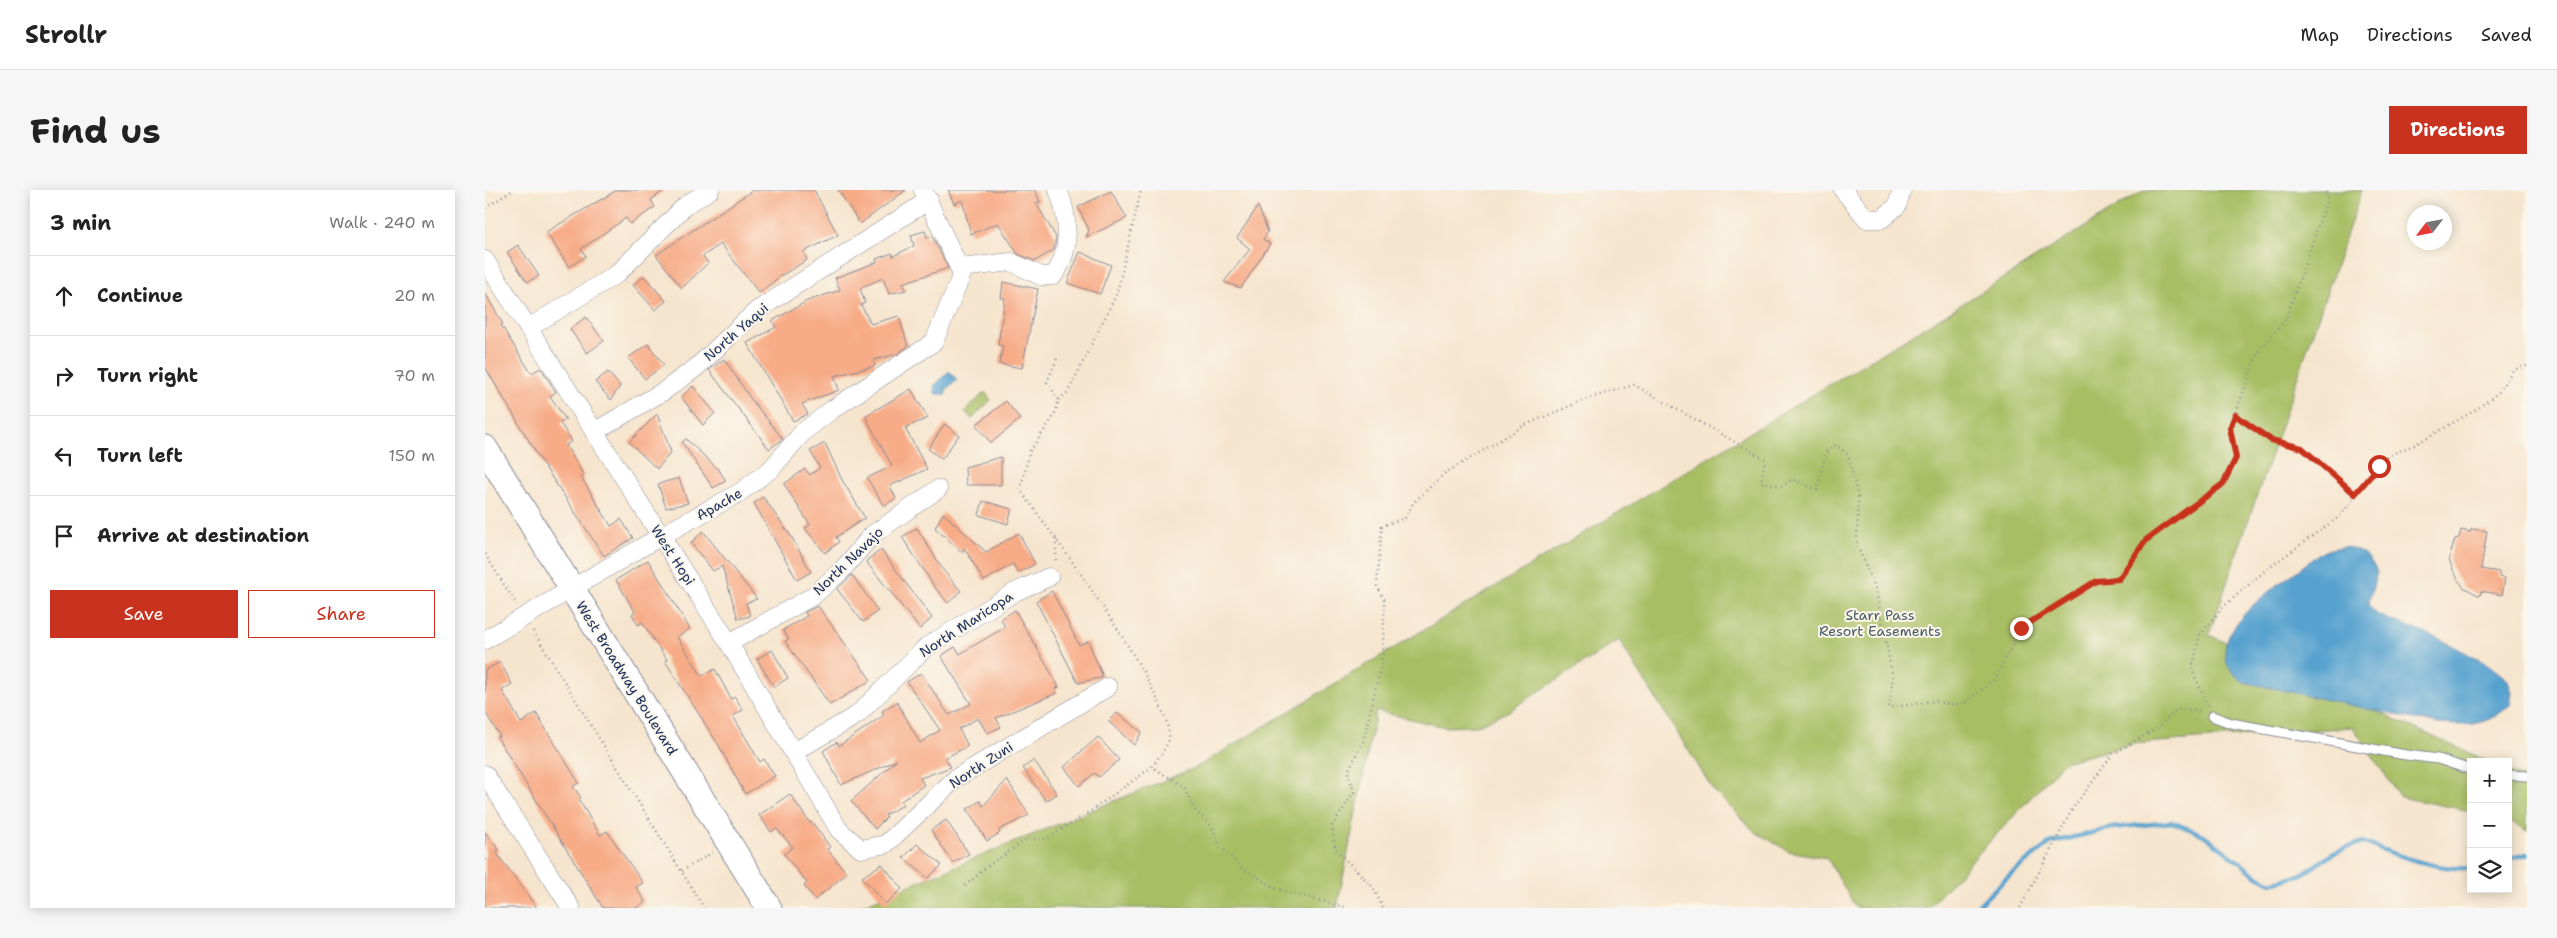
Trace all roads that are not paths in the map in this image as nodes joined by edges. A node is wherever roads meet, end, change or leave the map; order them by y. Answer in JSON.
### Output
{"nodes":[{"id":1,"x":710,"y":190,"type":"edge"},
{"id":2,"x":1058,"y":190,"type":"edge"},
{"id":3,"x":1843,"y":190,"type":"edge"},
{"id":4,"x":1902,"y":190,"type":"edge"},
{"id":5,"x":926,"y":195,"type":"edge"},
{"id":6,"x":485,"y":260,"type":"edge"},
{"id":7,"x":960,"y":268,"type":"junction"},
{"id":8,"x":528,"y":328,"type":"junction"},
{"id":9,"x":594,"y":432,"type":"junction"},
{"id":10,"x":485,"y":448,"type":"edge"},
{"id":11,"x":938,"y":489,"type":"dead end"},
{"id":12,"x":661,"y":536,"type":"junction"},
{"id":13,"x":1053,"y":572,"type":"road end"},
{"id":14,"x":572,"y":590,"type":"junction"},
{"id":15,"x":485,"y":640,"type":"edge"},
{"id":16,"x":729,"y":643,"type":"junction"},
{"id":17,"x":1108,"y":687,"type":"dead end"},
{"id":18,"x":2212,"y":716,"type":"road end"},
{"id":19,"x":794,"y":752,"type":"junction"},
{"id":20,"x":2467,"y":769,"type":"edge"},
{"id":21,"x":485,"y":774,"type":"edge"},
{"id":22,"x":2512,"y":775,"type":"edge"},
{"id":23,"x":2527,"y":776,"type":"edge"},
{"id":24,"x":861,"y":849,"type":"joint"},
{"id":25,"x":571,"y":908,"type":"edge"},
{"id":26,"x":769,"y":908,"type":"edge"}],
"edges":[{"from":1,"to":8,"type":"street"},
{"from":2,"to":7,"type":"street"},
{"from":3,"to":4,"type":"street"},
{"from":5,"to":7,"type":"street"},
{"from":5,"to":9,"type":"street","name":"North Yaqui"},
{"from":6,"to":8,"type":"street","name":"West Hopi"},
{"from":7,"to":12,"type":"street","name":"Apache"},
{"from":8,"to":9,"type":"street","name":"West Hopi"},
{"from":9,"to":12,"type":"street","name":"West Hopi"},
{"from":10,"to":14,"type":"street","name":"West Broadway Boulevard"},
{"from":11,"to":16,"type":"street","name":"North Navajo"},
{"from":12,"to":14,"type":"street","name":"Apache"},
{"from":12,"to":16,"type":"street","name":"West Hopi"},
{"from":13,"to":19,"type":"street","name":"North Maricopa"},
{"from":14,"to":15,"type":"street","name":"Apache"},
{"from":14,"to":26,"type":"street","name":"West Broadway Boulevard"},
{"from":16,"to":19,"type":"street","name":"West Hopi"},
{"from":17,"to":24,"type":"street","name":"North Zuni"},
{"from":18,"to":20,"type":"lane"},
{"from":19,"to":24,"type":"street","name":"West Hopi"},
{"from":21,"to":25,"type":"street"},
{"from":22,"to":23,"type":"lane"}]}
